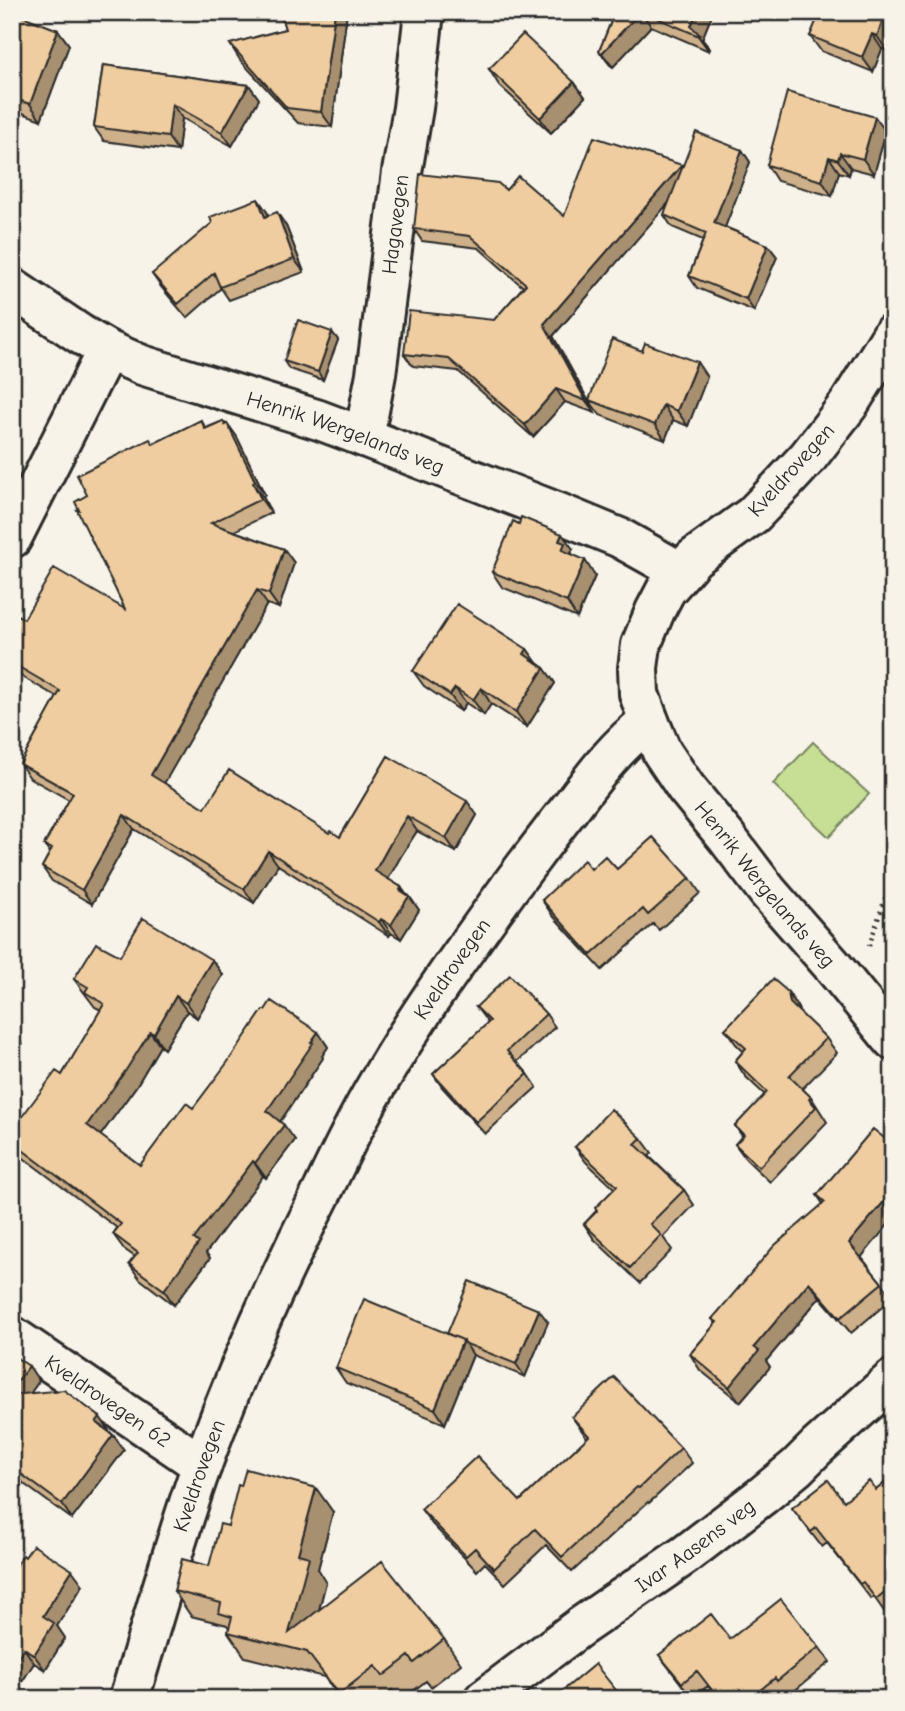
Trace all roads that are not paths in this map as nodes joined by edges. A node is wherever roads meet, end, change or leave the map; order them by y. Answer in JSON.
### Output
{"nodes":[{"id":1,"x":424,"y":12,"type":"edge"},
{"id":2,"x":12,"y":288,"type":"edge"},
{"id":3,"x":893,"y":333,"type":"edge"},
{"id":4,"x":107,"y":350,"type":"junction"},
{"id":5,"x":364,"y":437,"type":"junction"},
{"id":6,"x":12,"y":538,"type":"edge"},
{"id":7,"x":681,"y":572,"type":"junction"},
{"id":8,"x":649,"y":721,"type":"junction"},
{"id":9,"x":893,"y":1040,"type":"edge"},
{"id":10,"x":12,"y":1336,"type":"edge"},
{"id":11,"x":893,"y":1379,"type":"edge"},
{"id":12,"x":202,"y":1465,"type":"junction"},
{"id":13,"x":129,"y":1699,"type":"edge"},
{"id":14,"x":484,"y":1699,"type":"edge"}],
"edges":[{"from":1,"to":5,"type":"street","name":"Hagavegen"},
{"from":2,"to":4,"type":"street","name":"Henrik Wergelands veg"},
{"from":3,"to":7,"type":"street","name":"Kveldrovegen"},
{"from":4,"to":5,"type":"street","name":"Henrik Wergelands veg"},
{"from":4,"to":6,"type":"street"},
{"from":5,"to":7,"type":"street","name":"Henrik Wergelands veg"},
{"from":7,"to":8,"type":"street","name":"Kveldrovegen"},
{"from":8,"to":9,"type":"street","name":"Henrik Wergelands veg"},
{"from":8,"to":12,"type":"street","name":"Kveldrovegen"},
{"from":10,"to":12,"type":"street","name":"Kveldrovegen 62"},
{"from":11,"to":14,"type":"street","name":"Ivar Aasens veg"},
{"from":12,"to":13,"type":"street","name":"Kveldrovegen"}]}
